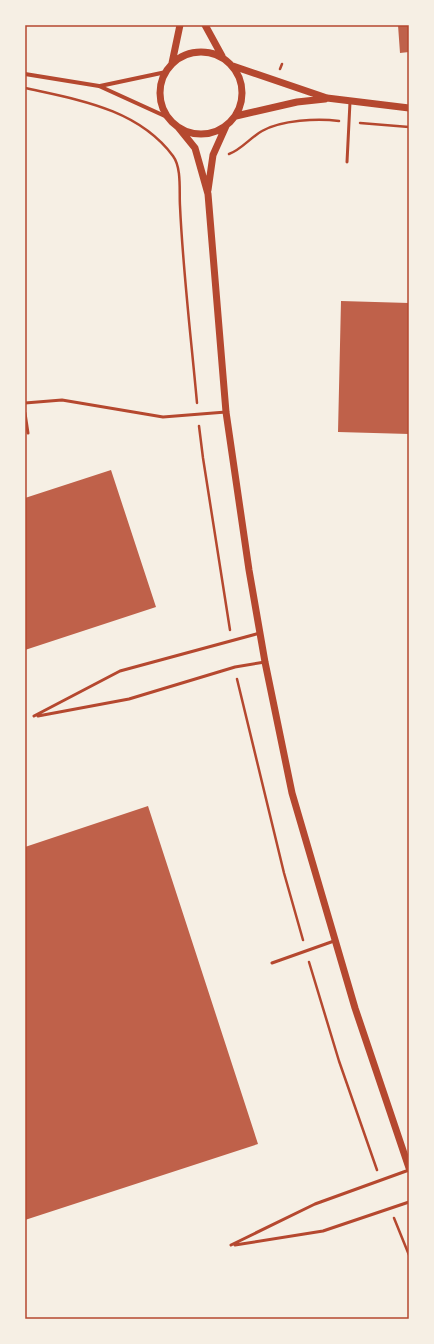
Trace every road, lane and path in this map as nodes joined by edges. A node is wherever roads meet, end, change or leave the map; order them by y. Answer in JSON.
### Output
{"nodes":[{"id":1,"x":180,"y":25,"type":"edge"},
{"id":2,"x":204,"y":25,"type":"edge"},
{"id":3,"x":222,"y":56,"type":"junction"},
{"id":4,"x":172,"y":63,"type":"junction"},
{"id":5,"x":233,"y":66,"type":"junction"},
{"id":6,"x":166,"y":72,"type":"junction"},
{"id":7,"x":25,"y":74,"type":"edge"},
{"id":8,"x":99,"y":86,"type":"junction"},
{"id":9,"x":327,"y":98,"type":"junction"},
{"id":10,"x":350,"y":102,"type":"junction"},
{"id":11,"x":409,"y":108,"type":"edge"},
{"id":12,"x":236,"y":116,"type":"junction"},
{"id":13,"x":167,"y":117,"type":"junction"},
{"id":14,"x":350,"y":122,"type":"junction"},
{"id":15,"x":226,"y":126,"type":"junction"},
{"id":16,"x":178,"y":127,"type":"junction"},
{"id":17,"x":409,"y":127,"type":"edge"},
{"id":18,"x":212,"y":160,"type":"junction"},
{"id":19,"x":199,"y":161,"type":"junction"},
{"id":20,"x":177,"y":162,"type":"dead end"},
{"id":21,"x":347,"y":162,"type":"dead end"},
{"id":22,"x":208,"y":194,"type":"junction"},
{"id":23,"x":25,"y":403,"type":"edge"},
{"id":24,"x":226,"y":412,"type":"junction"},
{"id":25,"x":25,"y":413,"type":"edge"},
{"id":26,"x":28,"y":433,"type":"dead end"},
{"id":27,"x":260,"y":632,"type":"junction"},
{"id":28,"x":265,"y":662,"type":"junction"},
{"id":29,"x":336,"y":941,"type":"junction"},
{"id":30,"x":272,"y":962,"type":"dead end"},
{"id":31,"x":409,"y":1169,"type":"edge"},
{"id":32,"x":409,"y":1202,"type":"edge"}],
"edges":[{"from":1,"to":4,"type":"street"},
{"from":2,"to":3,"type":"street"},
{"from":3,"to":4,"type":"street"},
{"from":3,"to":5,"type":"street"},
{"from":4,"to":6,"type":"street"},
{"from":5,"to":9,"type":"street"},
{"from":5,"to":12,"type":"street"},
{"from":6,"to":8,"type":"street"},
{"from":6,"to":13,"type":"street"},
{"from":7,"to":8,"type":"street"},
{"from":8,"to":13,"type":"street"},
{"from":9,"to":10,"type":"street"},
{"from":9,"to":12,"type":"street"},
{"from":10,"to":11,"type":"street"},
{"from":10,"to":14,"type":"lane"},
{"from":12,"to":15,"type":"street"},
{"from":13,"to":16,"type":"street"},
{"from":14,"to":17,"type":"path"},
{"from":14,"to":18,"type":"path"},
{"from":14,"to":21,"type":"lane"},
{"from":15,"to":16,"type":"street"},
{"from":15,"to":18,"type":"street"},
{"from":16,"to":19,"type":"street"},
{"from":18,"to":22,"type":"street"},
{"from":19,"to":20,"type":"path"},
{"from":19,"to":22,"type":"street"},
{"from":22,"to":24,"type":"street"},
{"from":23,"to":24,"type":"lane"},
{"from":24,"to":27,"type":"street"},
{"from":25,"to":26,"type":"lane"},
{"from":27,"to":28,"type":"street"},
{"from":27,"to":28,"type":"lane"},
{"from":28,"to":29,"type":"street"},
{"from":29,"to":30,"type":"lane"},
{"from":29,"to":31,"type":"street"},
{"from":31,"to":32,"type":"lane"}]}
